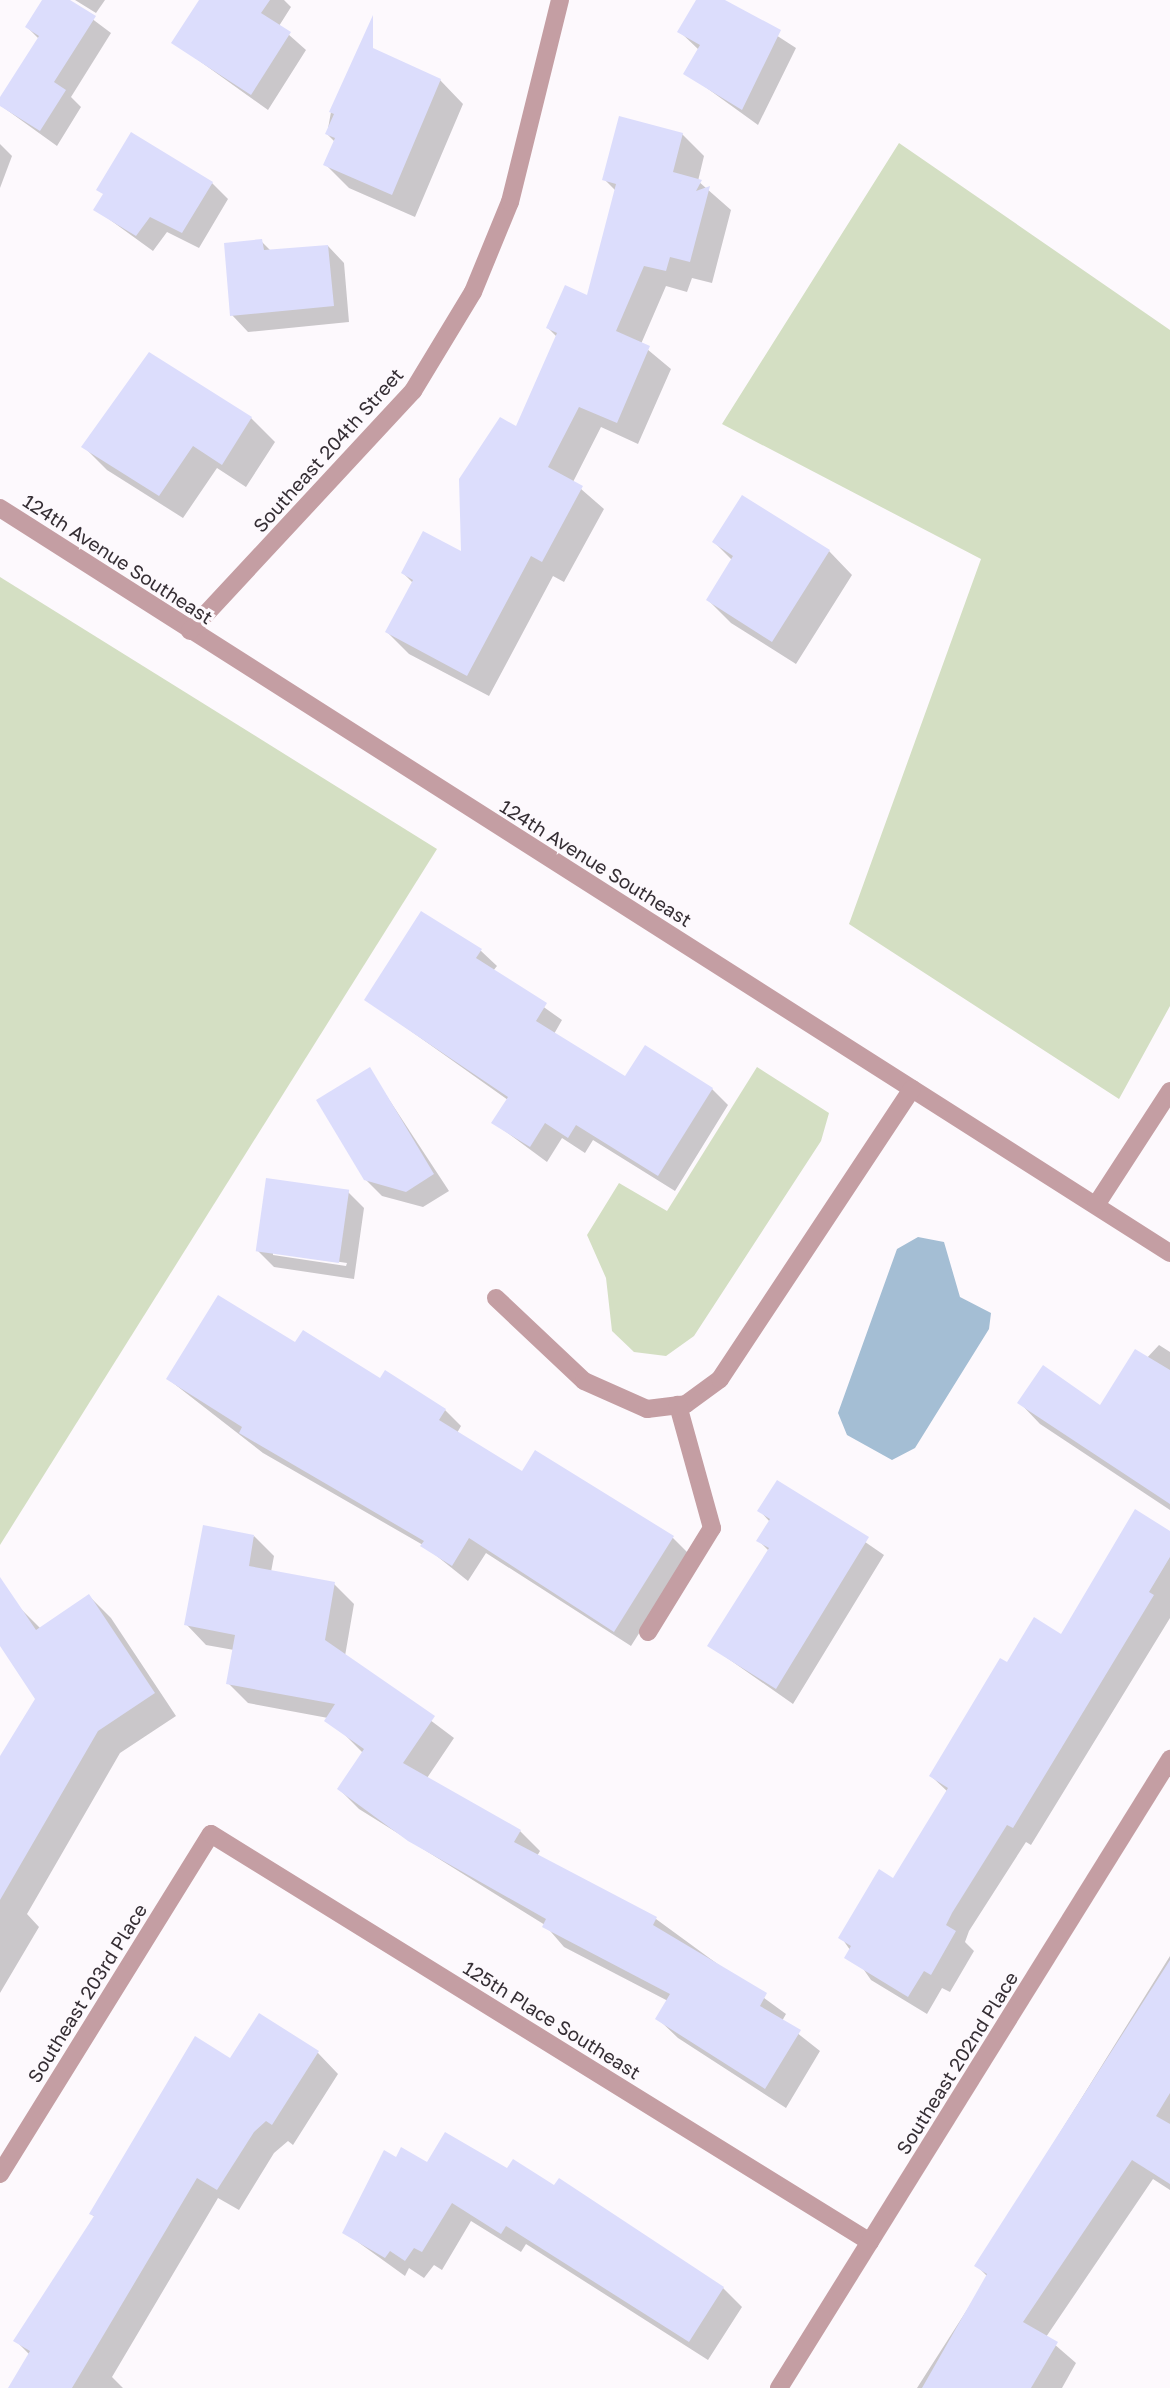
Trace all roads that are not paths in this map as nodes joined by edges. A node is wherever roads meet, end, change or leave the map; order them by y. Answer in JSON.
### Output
{"nodes":[{"id":1,"x":560,"y":0,"type":"edge"},
{"id":2,"x":0,"y":508,"type":"edge"},
{"id":3,"x":190,"y":631,"type":"junction"},
{"id":4,"x":912,"y":1088,"type":"junction"},
{"id":5,"x":1170,"y":1091,"type":"edge"},
{"id":6,"x":1096,"y":1205,"type":"junction"},
{"id":7,"x":1170,"y":1253,"type":"edge"},
{"id":8,"x":496,"y":1298,"type":"dead end"},
{"id":9,"x":678,"y":1405,"type":"junction"},
{"id":10,"x":648,"y":1632,"type":"dead end"},
{"id":11,"x":1170,"y":1759,"type":"edge"},
{"id":12,"x":211,"y":1834,"type":"joint"},
{"id":13,"x":0,"y":2174,"type":"edge"},
{"id":14,"x":870,"y":2242,"type":"junction"},
{"id":15,"x":779,"y":2388,"type":"edge"}],
"edges":[{"from":1,"to":3,"type":"street","name":"Southeast 204th Street"},
{"from":2,"to":3,"type":"street","name":"124th Avenue Southeast"},
{"from":3,"to":4,"type":"street","name":"124th Avenue Southeast"},
{"from":4,"to":6,"type":"street","name":"124th Avenue Southeast"},
{"from":4,"to":9,"type":"street"},
{"from":5,"to":6,"type":"street"},
{"from":6,"to":7,"type":"street","name":"124th Avenue Southeast"},
{"from":8,"to":9,"type":"street"},
{"from":9,"to":10,"type":"street"},
{"from":11,"to":14,"type":"street","name":"Southeast 202nd Place"},
{"from":12,"to":13,"type":"street","name":"Southeast 203rd Place"},
{"from":12,"to":14,"type":"street","name":"125th Place Southeast"},
{"from":14,"to":15,"type":"street","name":"Southeast 202nd Place"}]}
